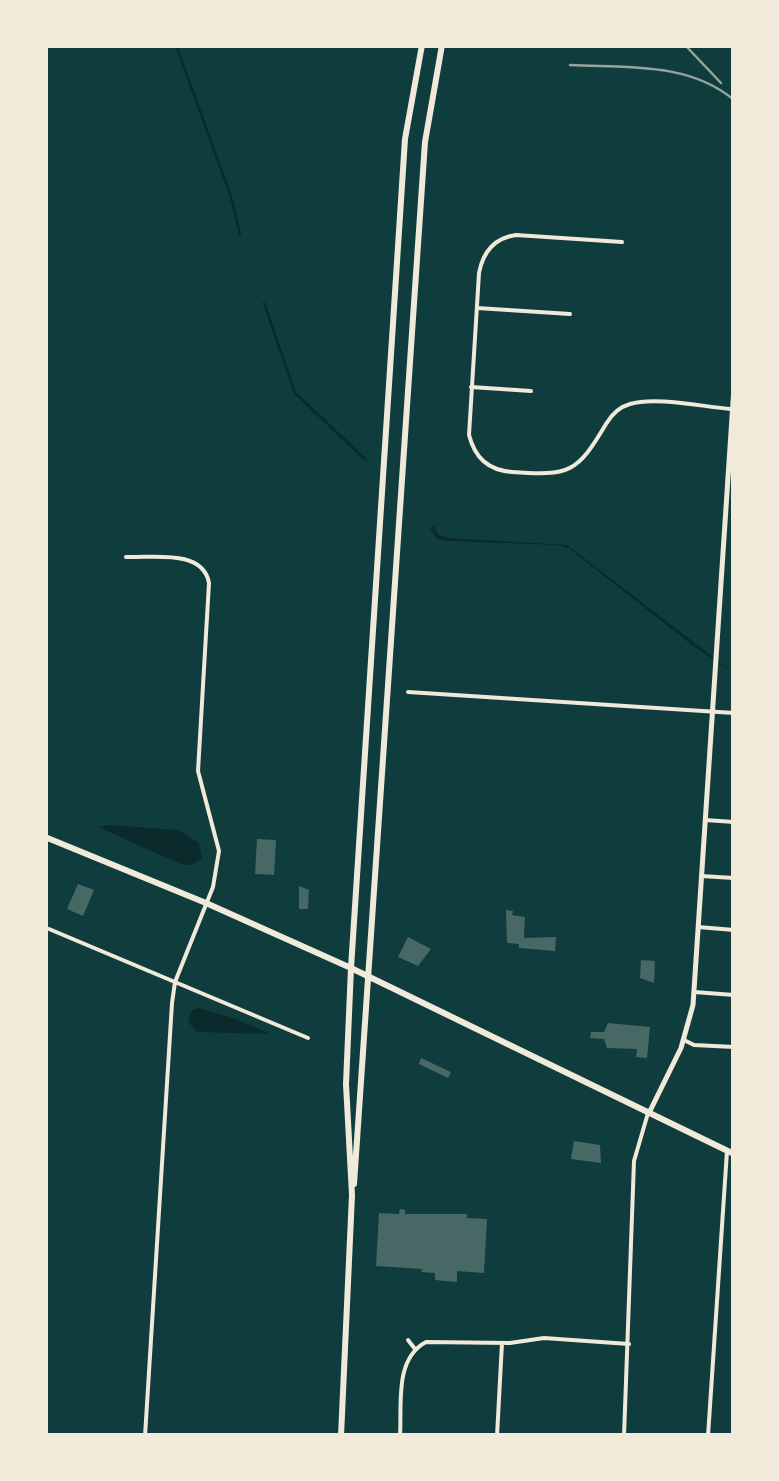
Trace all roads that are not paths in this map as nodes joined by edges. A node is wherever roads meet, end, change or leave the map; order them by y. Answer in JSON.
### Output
{"nodes":[{"id":1,"x":422,"y":45,"type":"edge"},
{"id":2,"x":442,"y":45,"type":"edge"},
{"id":3,"x":622,"y":242,"type":"dead end"},
{"id":4,"x":477,"y":308,"type":"junction"},
{"id":5,"x":570,"y":314,"type":"dead end"},
{"id":6,"x":471,"y":387,"type":"junction"},
{"id":7,"x":734,"y":387,"type":"edge"},
{"id":8,"x":531,"y":391,"type":"dead end"},
{"id":9,"x":733,"y":410,"type":"edge"},
{"id":10,"x":731,"y":478,"type":"edge"},
{"id":11,"x":731,"y":489,"type":"edge"},
{"id":12,"x":126,"y":557,"type":"dead end"},
{"id":13,"x":408,"y":692,"type":"dead end"},
{"id":14,"x":712,"y":711,"type":"junction"},
{"id":15,"x":734,"y":713,"type":"edge"},
{"id":16,"x":705,"y":820,"type":"junction"},
{"id":17,"x":734,"y":822,"type":"edge"},
{"id":18,"x":45,"y":837,"type":"edge"},
{"id":19,"x":701,"y":876,"type":"junction"},
{"id":20,"x":734,"y":878,"type":"edge"},
{"id":21,"x":206,"y":903,"type":"junction"},
{"id":22,"x":698,"y":927,"type":"junction"},
{"id":23,"x":50,"y":929,"type":"dead end"},
{"id":24,"x":734,"y":930,"type":"edge"},
{"id":25,"x":350,"y":968,"type":"junction"},
{"id":26,"x":370,"y":978,"type":"junction"},
{"id":27,"x":175,"y":982,"type":"junction"},
{"id":28,"x":694,"y":992,"type":"junction"},
{"id":29,"x":734,"y":995,"type":"edge"},
{"id":30,"x":308,"y":1038,"type":"dead end"},
{"id":31,"x":684,"y":1040,"type":"junction"},
{"id":32,"x":734,"y":1047,"type":"edge"},
{"id":33,"x":649,"y":1112,"type":"junction"},
{"id":34,"x":731,"y":1153,"type":"edge"},
{"id":35,"x":352,"y":1194,"type":"junction"},
{"id":36,"x":408,"y":1340,"type":"dead end"},
{"id":37,"x":502,"y":1343,"type":"junction"},
{"id":38,"x":630,"y":1344,"type":"junction"},
{"id":39,"x":415,"y":1348,"type":"junction"},
{"id":40,"x":145,"y":1436,"type":"edge"},
{"id":41,"x":341,"y":1436,"type":"edge"},
{"id":42,"x":400,"y":1436,"type":"edge"},
{"id":43,"x":499,"y":1436,"type":"edge"},
{"id":44,"x":624,"y":1436,"type":"edge"},
{"id":45,"x":708,"y":1436,"type":"edge"}],
"edges":[{"from":1,"to":25,"type":"main road"},
{"from":2,"to":26,"type":"main road"},
{"from":3,"to":4,"type":"street"},
{"from":4,"to":5,"type":"street"},
{"from":4,"to":6,"type":"street"},
{"from":6,"to":8,"type":"street"},
{"from":6,"to":9,"type":"street"},
{"from":7,"to":9,"type":"street"},
{"from":9,"to":10,"type":"street"},
{"from":10,"to":11,"type":"street"},
{"from":11,"to":14,"type":"street"},
{"from":12,"to":21,"type":"street"},
{"from":13,"to":14,"type":"street"},
{"from":14,"to":15,"type":"street"},
{"from":14,"to":16,"type":"street"},
{"from":16,"to":17,"type":"street"},
{"from":16,"to":19,"type":"street"},
{"from":18,"to":21,"type":"main road"},
{"from":19,"to":20,"type":"street"},
{"from":19,"to":22,"type":"street"},
{"from":21,"to":25,"type":"main road"},
{"from":21,"to":27,"type":"street"},
{"from":22,"to":24,"type":"street"},
{"from":22,"to":28,"type":"street"},
{"from":23,"to":27,"type":"street"},
{"from":25,"to":26,"type":"main road"},
{"from":25,"to":35,"type":"main road"},
{"from":26,"to":33,"type":"main road"},
{"from":26,"to":35,"type":"main road"},
{"from":27,"to":30,"type":"street"},
{"from":27,"to":40,"type":"street"},
{"from":28,"to":29,"type":"street"},
{"from":28,"to":31,"type":"street"},
{"from":31,"to":32,"type":"street"},
{"from":31,"to":33,"type":"street"},
{"from":33,"to":34,"type":"main road"},
{"from":33,"to":38,"type":"street"},
{"from":34,"to":45,"type":"street"},
{"from":35,"to":41,"type":"main road"},
{"from":36,"to":39,"type":"street"},
{"from":37,"to":38,"type":"street"},
{"from":37,"to":39,"type":"street"},
{"from":37,"to":43,"type":"street"},
{"from":38,"to":44,"type":"street"},
{"from":39,"to":42,"type":"street"}]}
